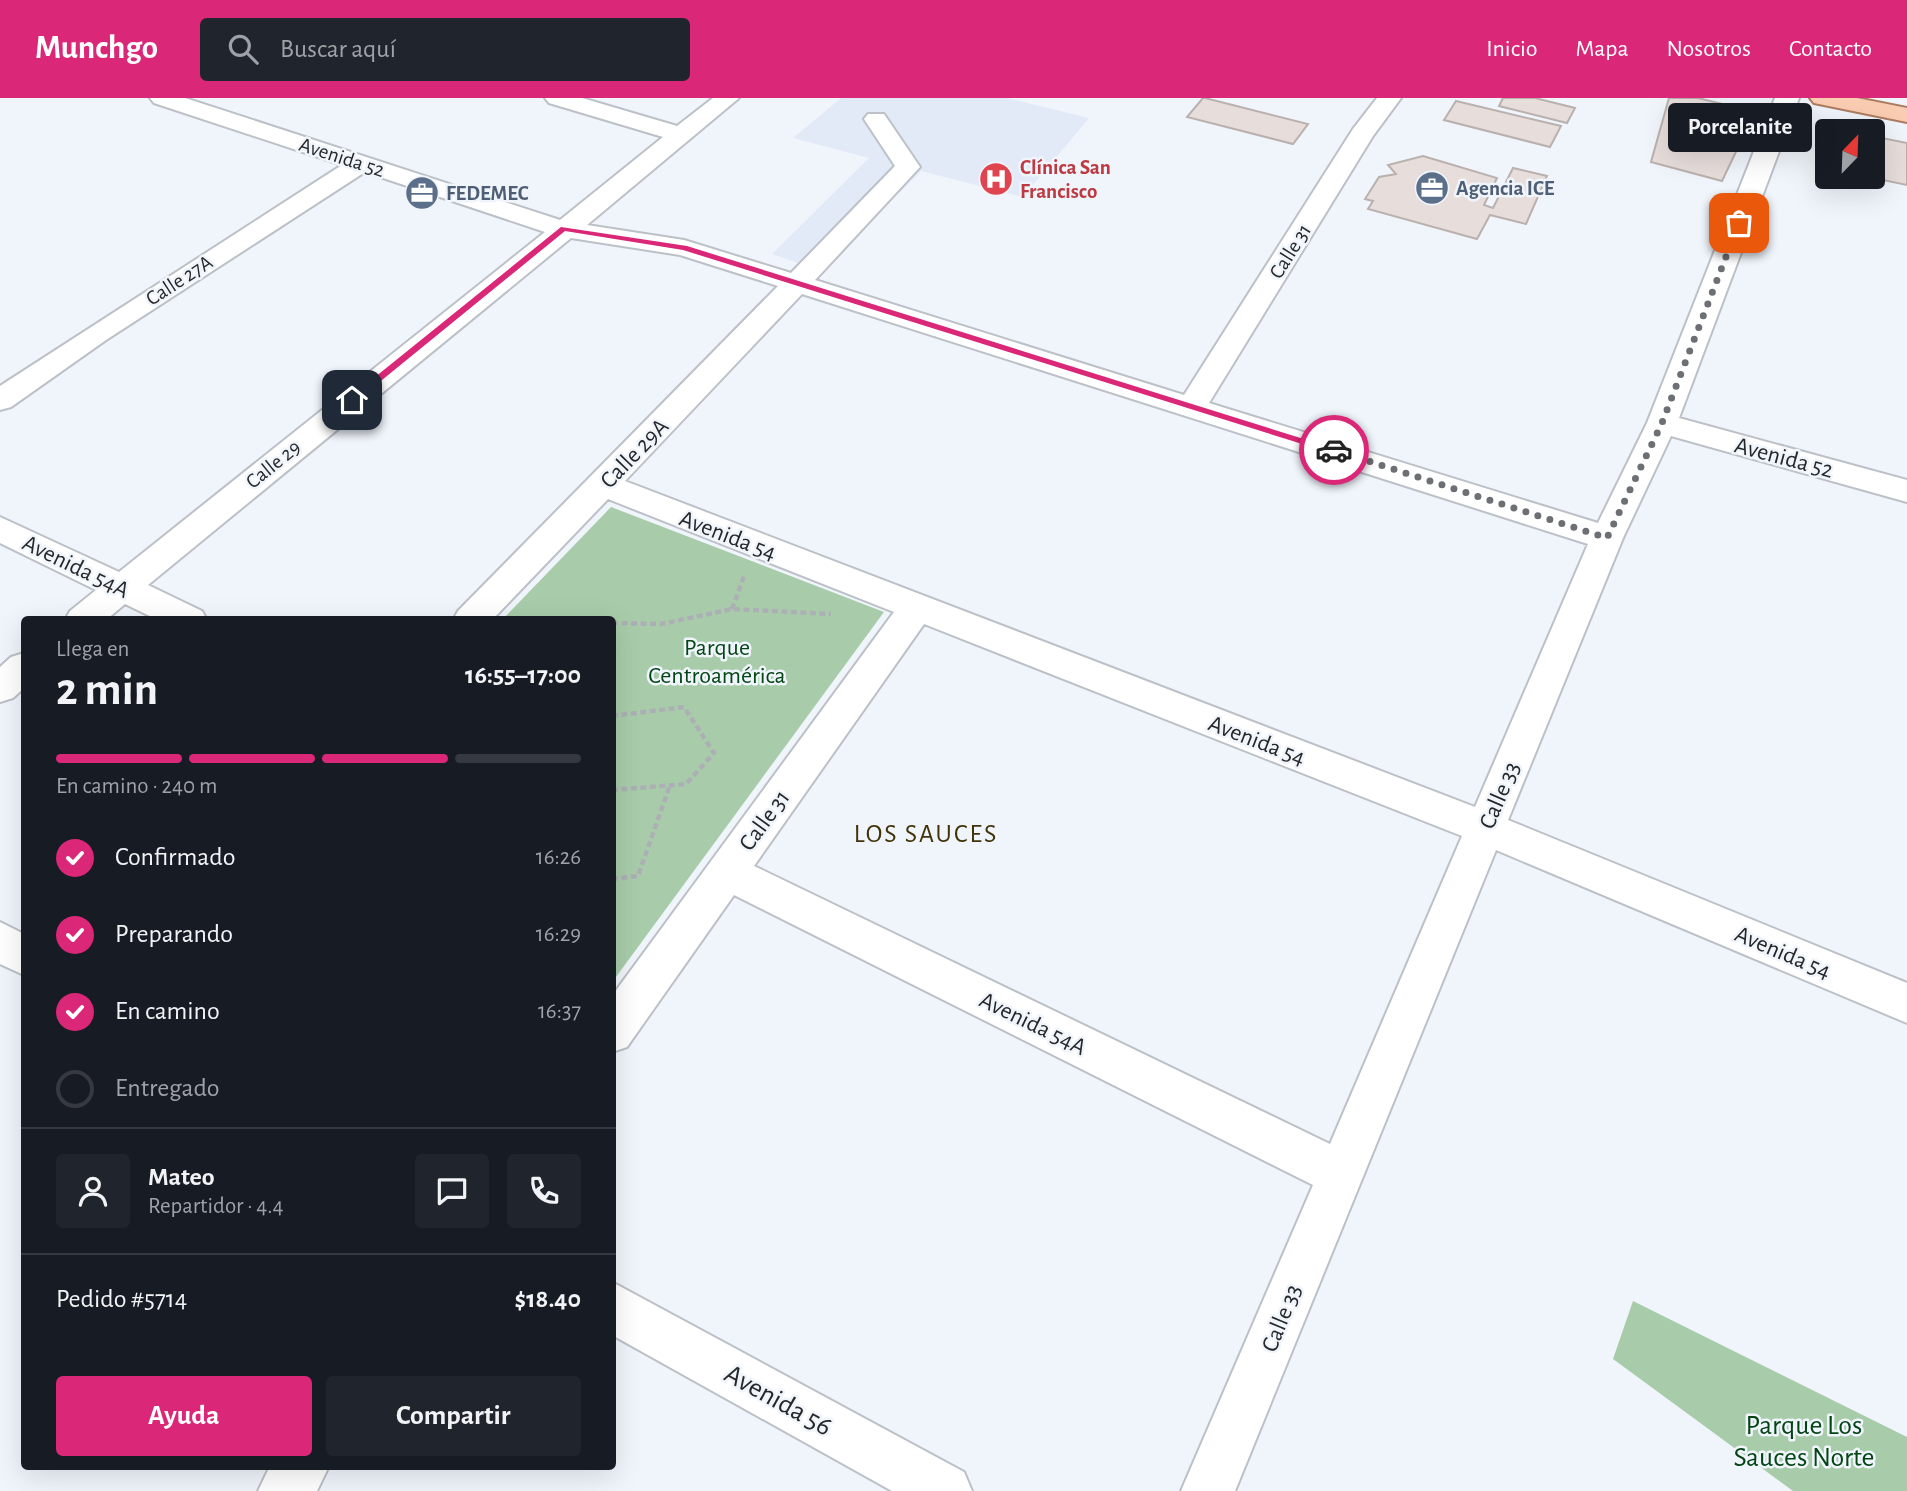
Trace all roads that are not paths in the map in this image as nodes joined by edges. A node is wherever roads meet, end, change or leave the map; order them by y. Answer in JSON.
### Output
{"nodes":[{"id":1,"x":162,"y":98,"type":"edge"},
{"id":2,"x":557,"y":98,"type":"edge"},
{"id":3,"x":727,"y":98,"type":"edge"},
{"id":4,"x":1389,"y":98,"type":"edge"},
{"id":5,"x":1787,"y":98,"type":"edge"},
{"id":6,"x":1822,"y":98,"type":"edge"},
{"id":7,"x":1907,"y":115,"type":"edge"},
{"id":8,"x":876,"y":119,"type":"dead end"},
{"id":9,"x":681,"y":135,"type":"junction"},
{"id":10,"x":361,"y":164,"type":"junction"},
{"id":11,"x":564,"y":229,"type":"junction"},
{"id":12,"x":794,"y":284,"type":"junction"},
{"id":13,"x":0,"y":400,"type":"edge"},
{"id":14,"x":1193,"y":405,"type":"junction"},
{"id":15,"x":1662,"y":423,"type":"junction"},
{"id":16,"x":603,"y":485,"type":"junction"},
{"id":17,"x":1907,"y":491,"type":"edge"},
{"id":18,"x":0,"y":529,"type":"edge"},
{"id":19,"x":1607,"y":538,"type":"junction"},
{"id":20,"x":120,"y":588,"type":"junction"},
{"id":21,"x":916,"y":608,"type":"junction"},
{"id":22,"x":87,"y":616,"type":"edge"},
{"id":23,"x":181,"y":616,"type":"edge"},
{"id":24,"x":474,"y":616,"type":"edge"},
{"id":25,"x":21,"y":670,"type":"edge"},
{"id":26,"x":0,"y":688,"type":"edge"},
{"id":27,"x":1485,"y":828,"type":"junction"},
{"id":28,"x":727,"y":872,"type":"junction"},
{"id":29,"x":0,"y":942,"type":"edge"},
{"id":30,"x":21,"y":954,"type":"edge"},
{"id":31,"x":1907,"y":1003,"type":"edge"},
{"id":32,"x":616,"y":1026,"type":"edge"},
{"id":33,"x":1339,"y":1173,"type":"junction"},
{"id":34,"x":616,"y":1309,"type":"edge"},
{"id":35,"x":300,"y":1470,"type":"edge"},
{"id":36,"x":285,"y":1491,"type":"edge"},
{"id":37,"x":945,"y":1491,"type":"edge"},
{"id":38,"x":1208,"y":1491,"type":"edge"}],
"edges":[{"from":1,"to":10,"type":"street","name":"Avenida 52"},
{"from":2,"to":9,"type":"street"},
{"from":3,"to":9,"type":"street","name":"Calle 29"},
{"from":4,"to":14,"type":"street","name":"Calle 31"},
{"from":5,"to":15,"type":"street","name":"Calle 33"},
{"from":6,"to":7,"type":"main road"},
{"from":8,"to":12,"type":"street","name":"Calle 29A"},
{"from":9,"to":11,"type":"street","name":"Calle 29"},
{"from":10,"to":11,"type":"street","name":"Avenida 52"},
{"from":10,"to":13,"type":"street","name":"Calle 27A"},
{"from":11,"to":12,"type":"street","name":"Avenida 52"},
{"from":11,"to":20,"type":"street","name":"Calle 29"},
{"from":12,"to":14,"type":"street","name":"Avenida 52"},
{"from":12,"to":16,"type":"street","name":"Calle 29A"},
{"from":14,"to":19,"type":"street","name":"Avenida 52"},
{"from":15,"to":17,"type":"street","name":"Avenida 52"},
{"from":15,"to":19,"type":"street","name":"Calle 33"},
{"from":16,"to":21,"type":"street","name":"Avenida 54"},
{"from":16,"to":24,"type":"street","name":"Calle 29A"},
{"from":18,"to":20,"type":"street","name":"Avenida 54A"},
{"from":19,"to":27,"type":"street","name":"Calle 33"},
{"from":20,"to":22,"type":"street","name":"Calle 29"},
{"from":20,"to":23,"type":"street","name":"Avenida 54A"},
{"from":21,"to":27,"type":"street","name":"Avenida 54"},
{"from":21,"to":28,"type":"street","name":"Calle 31"},
{"from":25,"to":26,"type":"street"},
{"from":27,"to":31,"type":"street","name":"Avenida 54"},
{"from":27,"to":33,"type":"street","name":"Calle 33"},
{"from":28,"to":32,"type":"street","name":"Calle 31"},
{"from":28,"to":33,"type":"street","name":"Avenida 54A"},
{"from":29,"to":30,"type":"street"},
{"from":33,"to":38,"type":"street","name":"Calle 33"},
{"from":34,"to":37,"type":"street","name":"Avenida 56"},
{"from":35,"to":36,"type":"street"}]}
